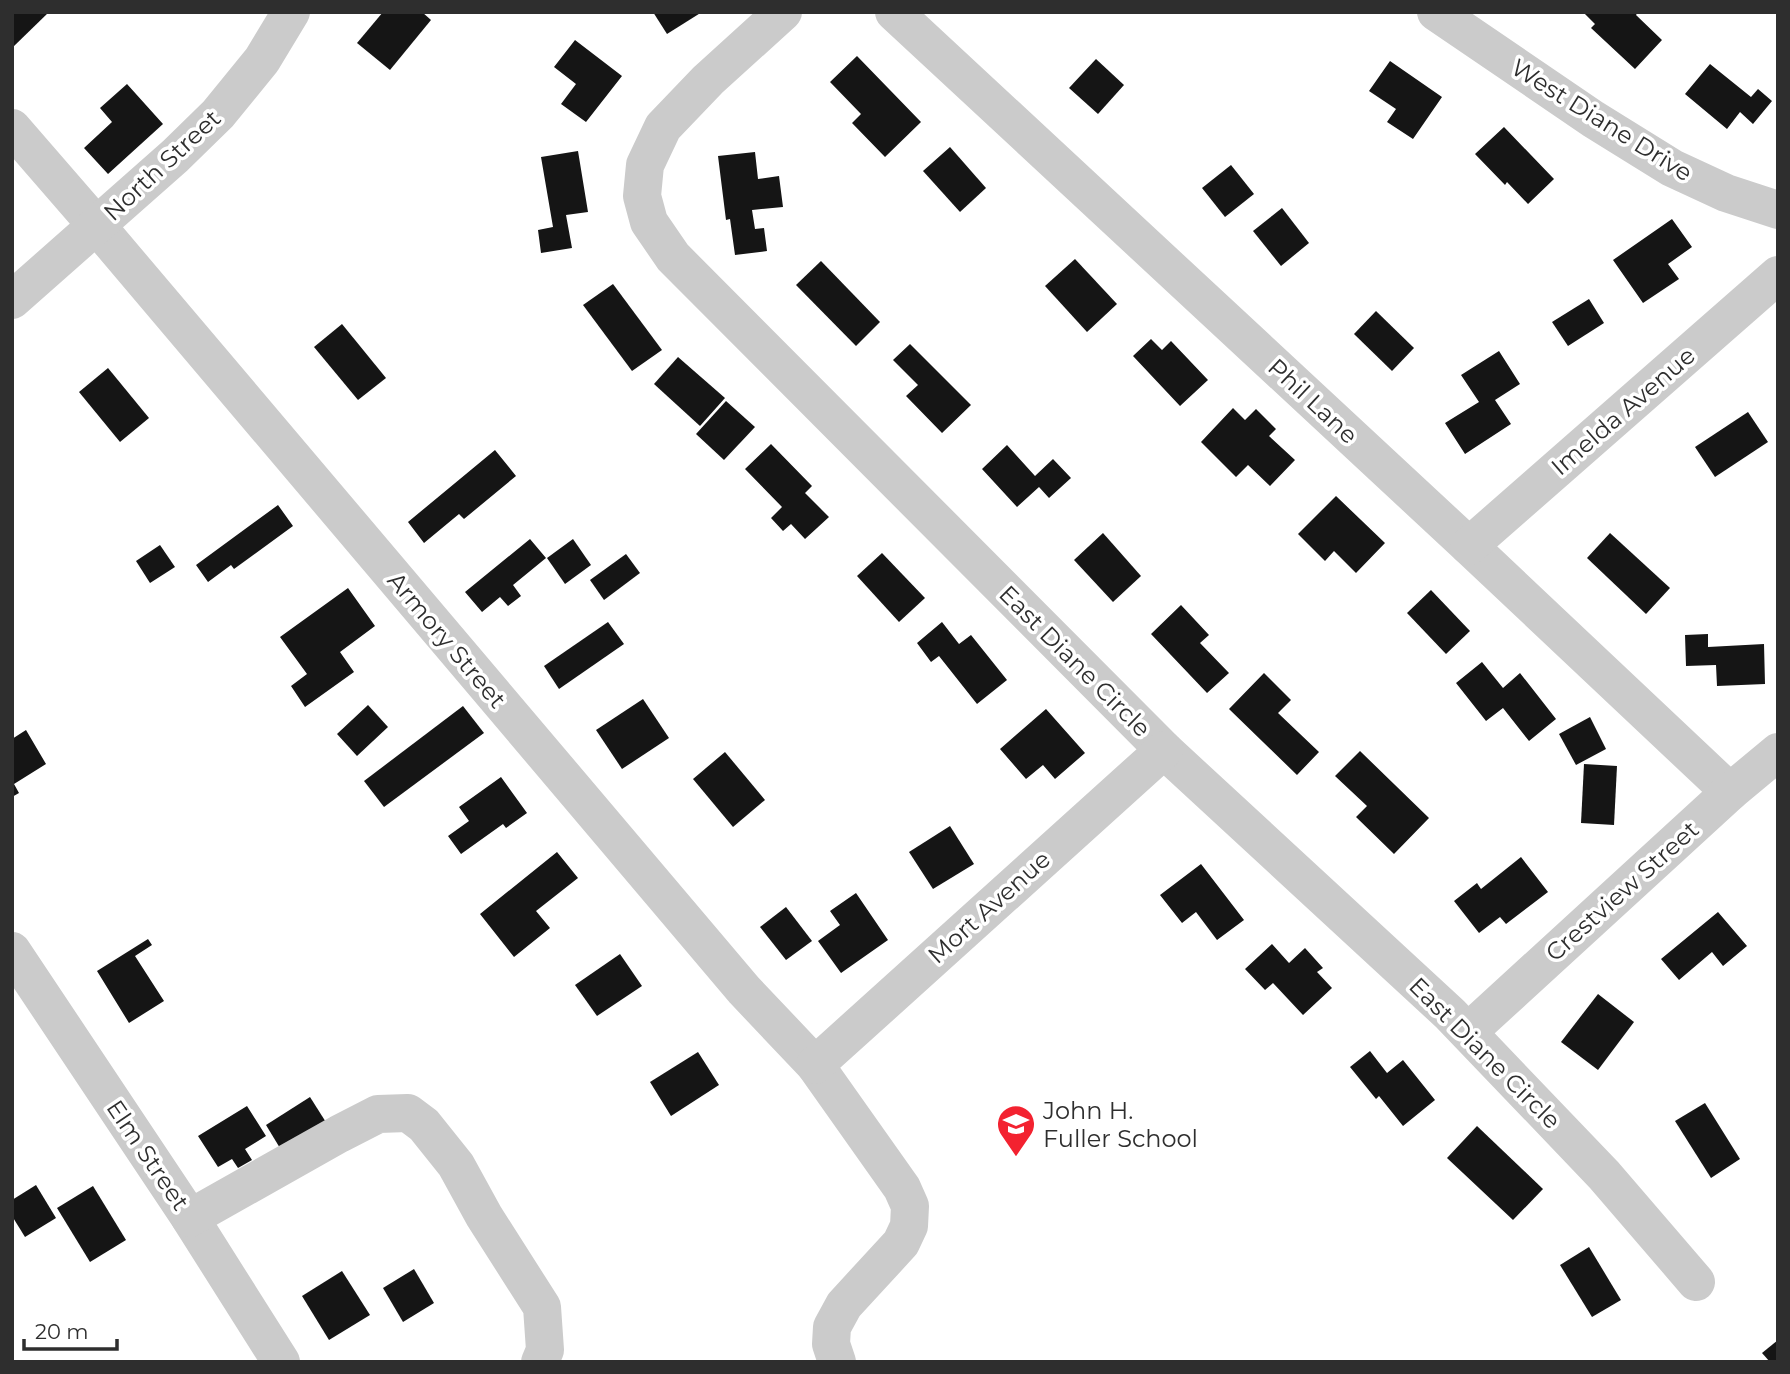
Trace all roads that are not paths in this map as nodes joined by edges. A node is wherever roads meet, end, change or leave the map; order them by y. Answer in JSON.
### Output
{"nodes":[{"id":1,"x":291,"y":12,"type":"edge"},
{"id":2,"x":783,"y":12,"type":"edge"},
{"id":3,"x":894,"y":12,"type":"edge"},
{"id":4,"x":1436,"y":12,"type":"edge"},
{"id":5,"x":12,"y":128,"type":"edge"},
{"id":6,"x":1778,"y":210,"type":"edge"},
{"id":7,"x":97,"y":226,"type":"junction"},
{"id":8,"x":1778,"y":275,"type":"edge"},
{"id":9,"x":12,"y":300,"type":"edge"},
{"id":10,"x":1469,"y":546,"type":"junction"},
{"id":11,"x":1164,"y":750,"type":"junction"},
{"id":12,"x":1778,"y":752,"type":"edge"},
{"id":13,"x":1730,"y":792,"type":"junction"},
{"id":14,"x":12,"y":951,"type":"edge"},
{"id":15,"x":1468,"y":1032,"type":"junction"},
{"id":16,"x":815,"y":1065,"type":"junction"},
{"id":17,"x":190,"y":1218,"type":"junction"},
{"id":18,"x":1696,"y":1282,"type":"dead end"},
{"id":19,"x":281,"y":1362,"type":"edge"},
{"id":20,"x":540,"y":1362,"type":"edge"},
{"id":21,"x":837,"y":1362,"type":"edge"}],
"edges":[{"from":1,"to":7,"type":"street","name":"North Street"},
{"from":2,"to":11,"type":"street","name":"East Diane Circle"},
{"from":3,"to":10,"type":"street","name":"Phil Lane"},
{"from":4,"to":6,"type":"street","name":"West Diane Drive"},
{"from":5,"to":7,"type":"street","name":"Armory Street"},
{"from":7,"to":9,"type":"street","name":"North Street"},
{"from":7,"to":16,"type":"street","name":"Armory Street"},
{"from":8,"to":10,"type":"street","name":"Imelda Avenue"},
{"from":10,"to":13,"type":"street","name":"Phil Lane"},
{"from":11,"to":15,"type":"street","name":"East Diane Circle"},
{"from":11,"to":16,"type":"street","name":"Mort Avenue"},
{"from":12,"to":13,"type":"street","name":"Crestview Street"},
{"from":13,"to":15,"type":"street","name":"Crestview Street"},
{"from":14,"to":17,"type":"street","name":"Elm Street"},
{"from":15,"to":18,"type":"street","name":"East Diane Circle"},
{"from":16,"to":21,"type":"street","name":"Armory Street"},
{"from":17,"to":19,"type":"street","name":"Elm Street"},
{"from":17,"to":20,"type":"street"}]}
